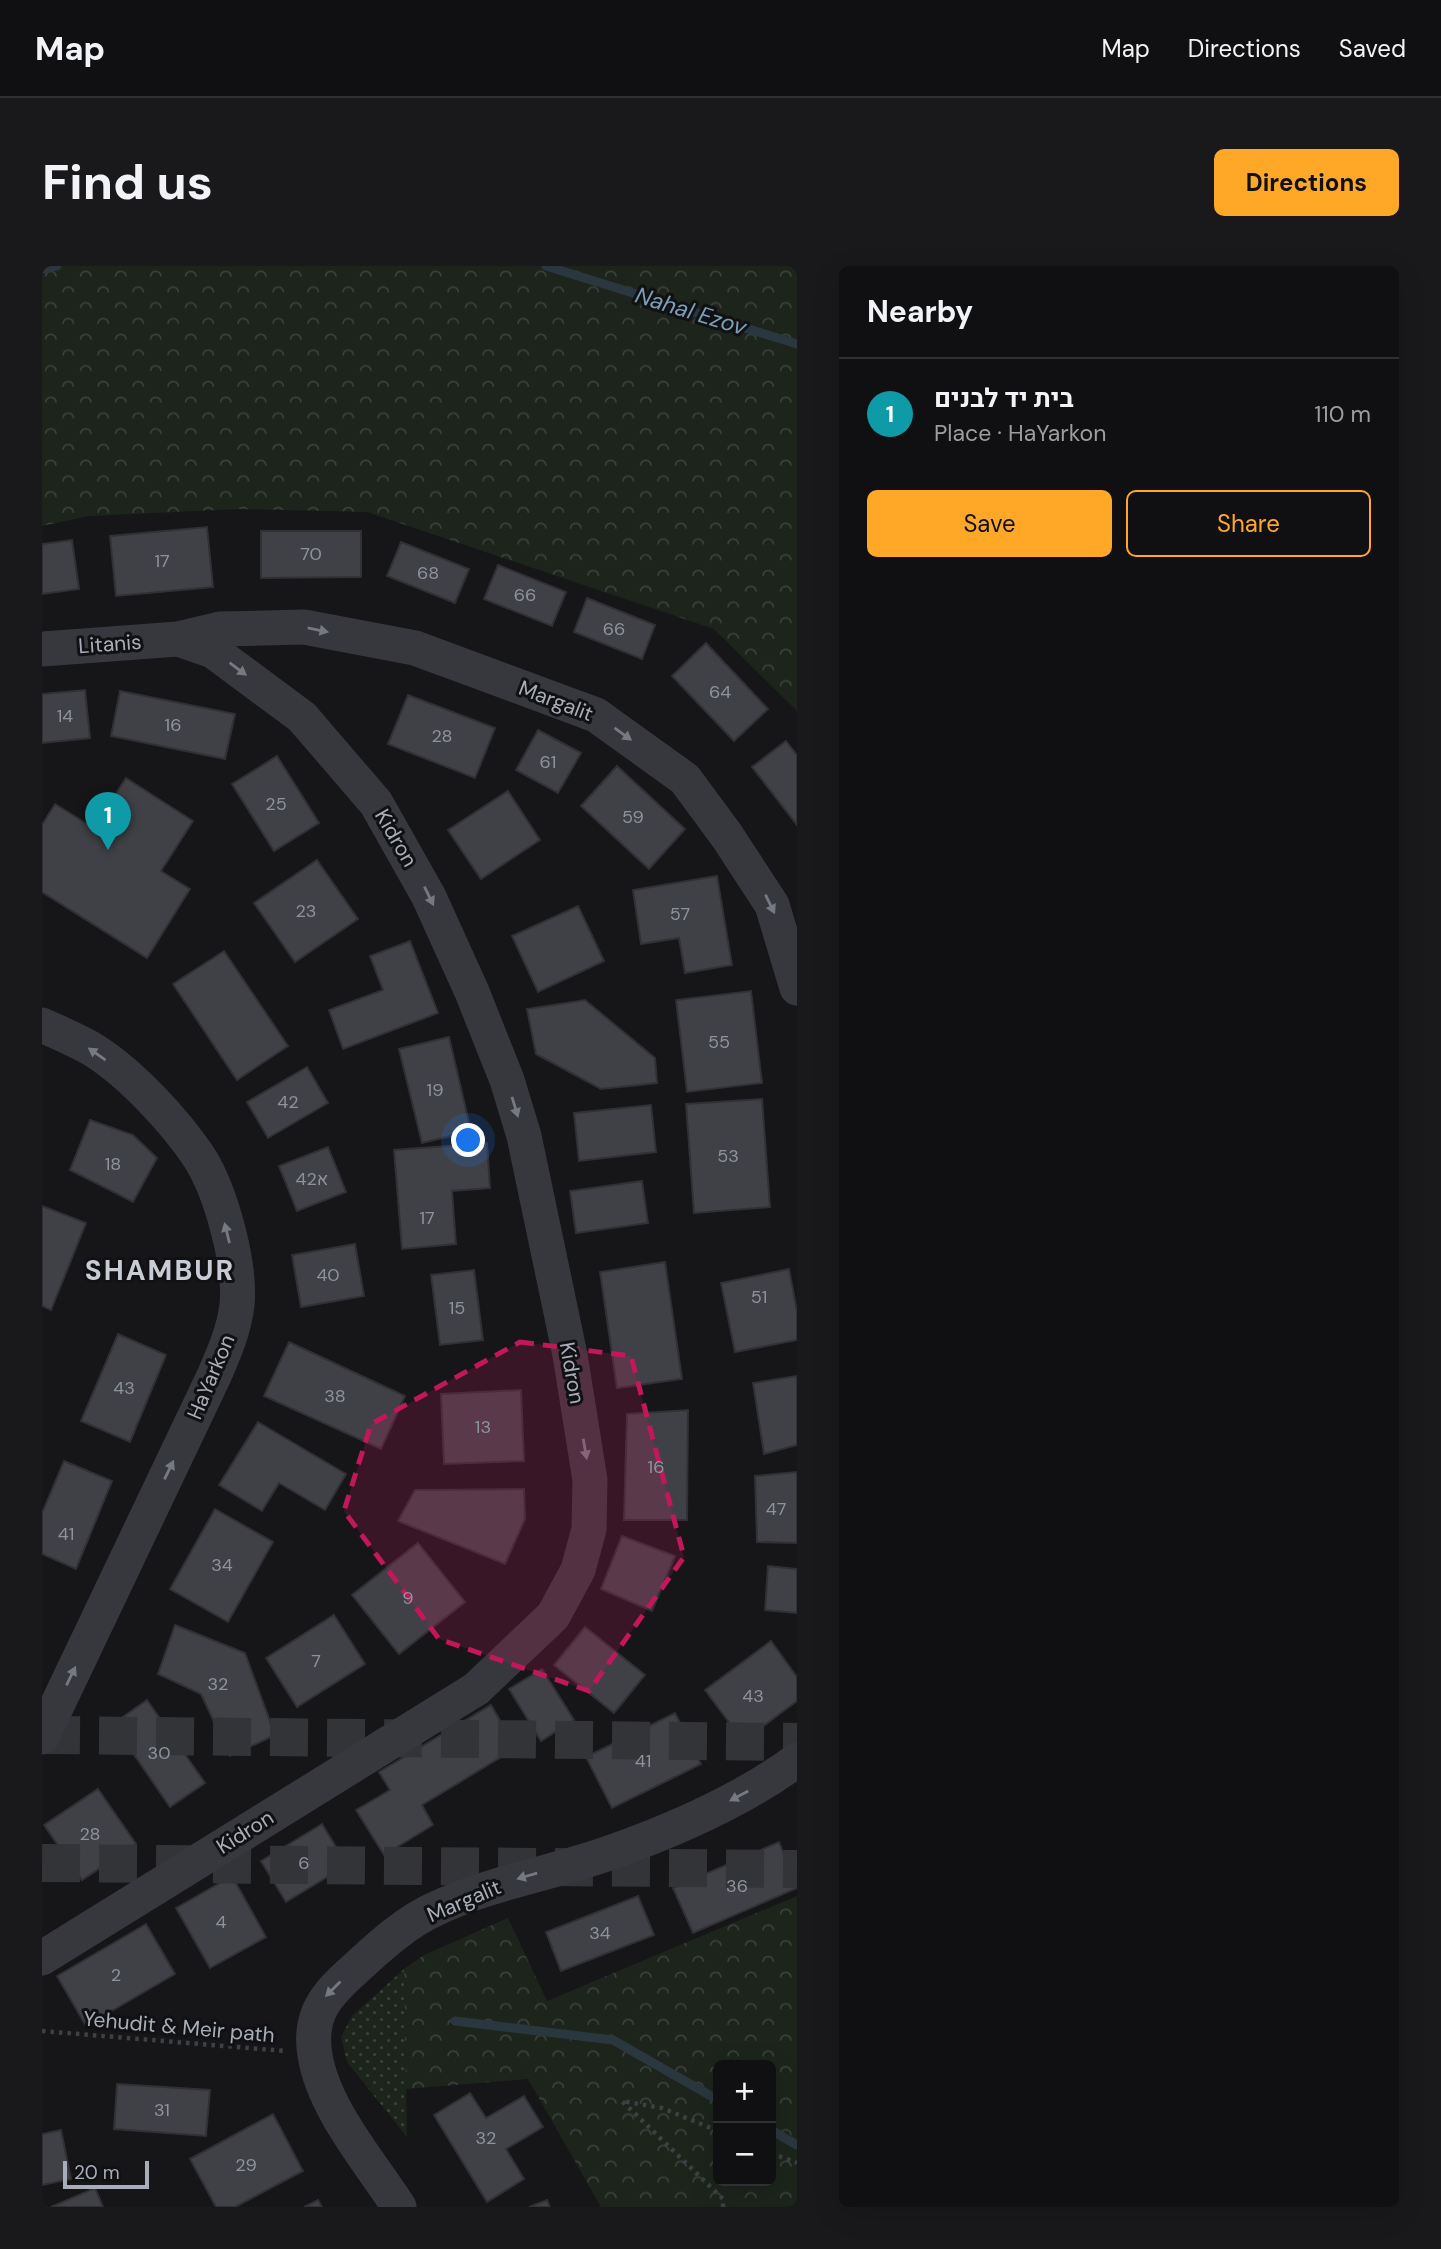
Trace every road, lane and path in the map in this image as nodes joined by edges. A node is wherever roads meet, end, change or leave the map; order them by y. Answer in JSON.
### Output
{"nodes":[{"id":1,"x":177,"y":639,"type":"junction"},
{"id":2,"x":42,"y":649,"type":"edge"},
{"id":3,"x":797,"y":988,"type":"edge"},
{"id":4,"x":46,"y":1037,"type":"edge"},
{"id":5,"x":42,"y":1737,"type":"edge"},
{"id":6,"x":797,"y":1760,"type":"edge"},
{"id":7,"x":42,"y":1958,"type":"edge"},
{"id":8,"x":42,"y":2031,"type":"edge"},
{"id":9,"x":314,"y":2053,"type":"junction"},
{"id":10,"x":713,"y":2129,"type":"edge"},
{"id":11,"x":776,"y":2154,"type":"edge"},
{"id":12,"x":797,"y":2163,"type":"edge"},
{"id":13,"x":399,"y":2207,"type":"edge"},
{"id":14,"x":723,"y":2207,"type":"edge"}],
"edges":[{"from":1,"to":2,"type":"street","name":"Litanis"},
{"from":1,"to":3,"type":"street","name":"Margalit","one_way":true},
{"from":1,"to":7,"type":"street","name":"Kidron","one_way":true},
{"from":5,"to":4,"type":"street","name":"HaYarkon","one_way":true},
{"from":6,"to":9,"type":"street","name":"Margalit","one_way":true},
{"from":8,"to":9,"type":"path","name":"Yehudit & Meir path"},
{"from":9,"to":13,"type":"street","name":"Margalit"},
{"from":10,"to":14,"type":"path"},
{"from":11,"to":12,"type":"path"}]}
